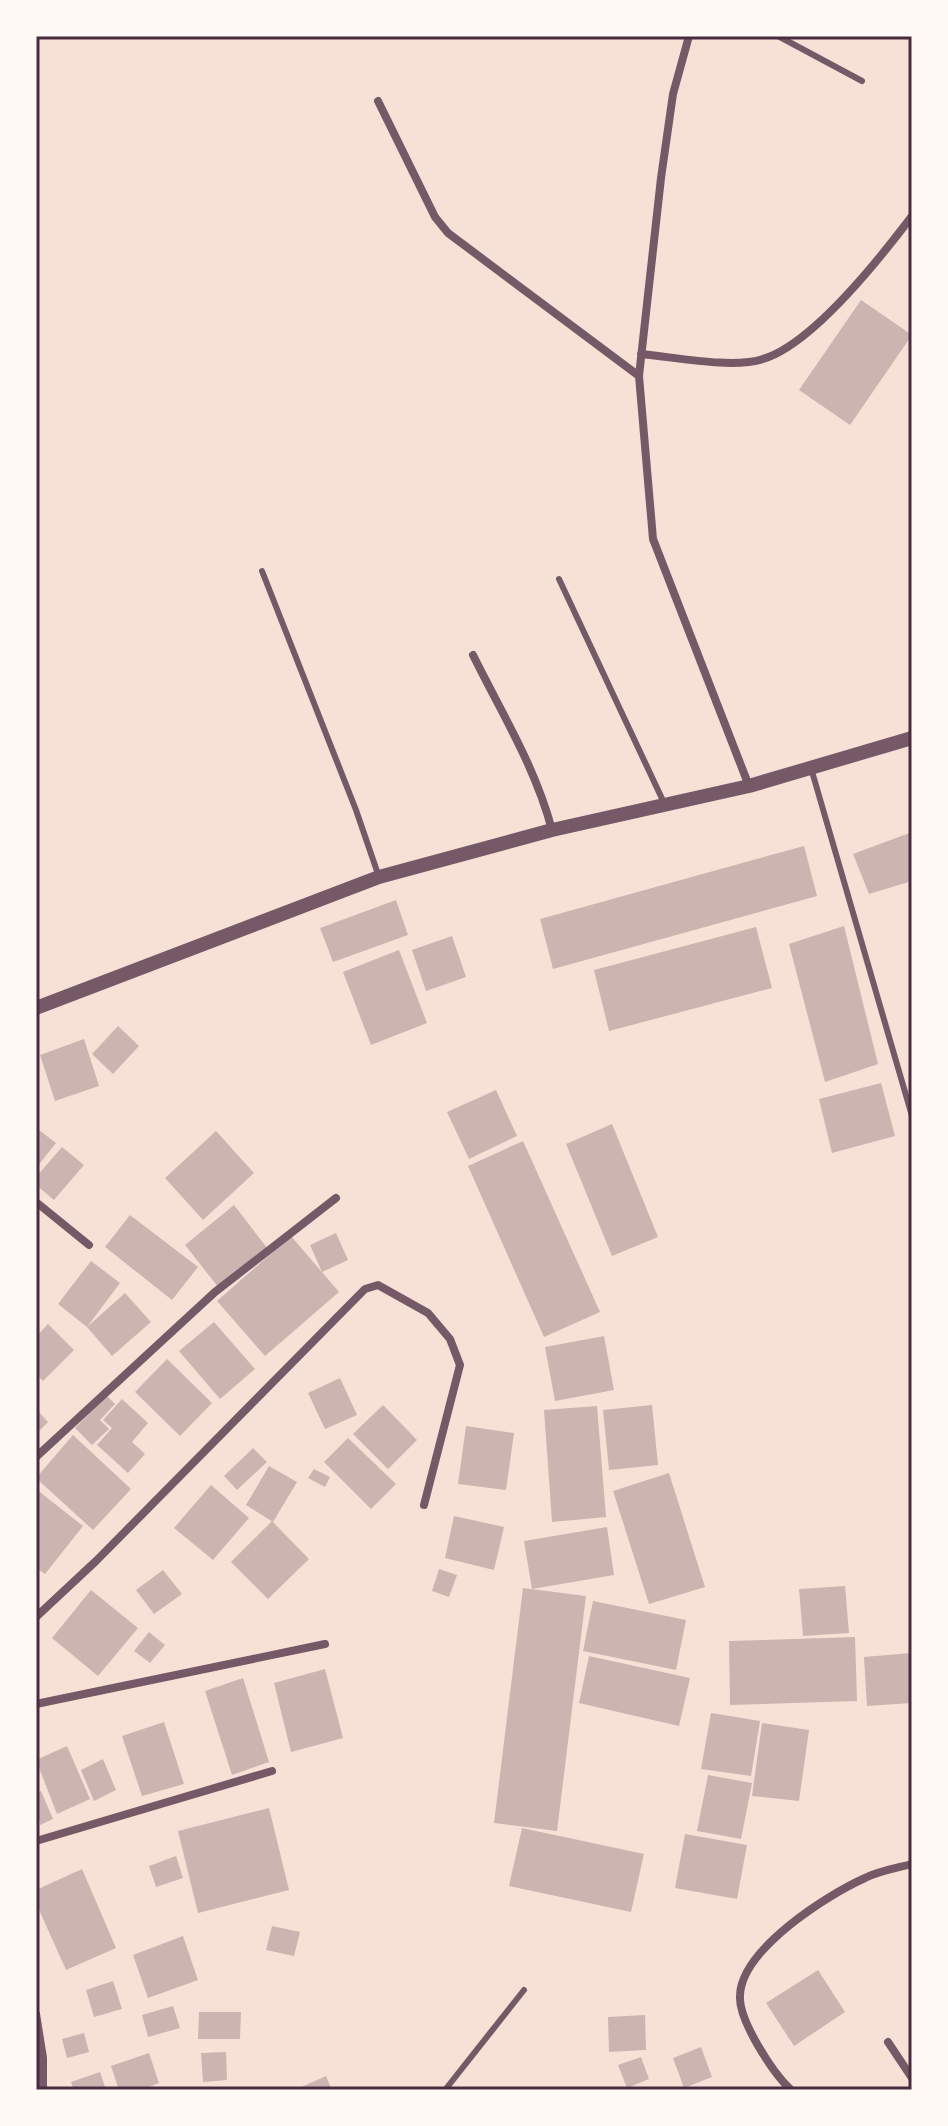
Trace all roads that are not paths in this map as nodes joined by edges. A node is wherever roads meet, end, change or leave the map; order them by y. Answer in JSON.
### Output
{"nodes":[{"id":1,"x":689,"y":36,"type":"edge"},
{"id":2,"x":778,"y":36,"type":"edge"},
{"id":3,"x":862,"y":81,"type":"dead end"},
{"id":4,"x":378,"y":101,"type":"dead end"},
{"id":5,"x":912,"y":216,"type":"edge"},
{"id":6,"x":641,"y":354,"type":"junction"},
{"id":7,"x":639,"y":376,"type":"junction"},
{"id":8,"x":262,"y":571,"type":"dead end"},
{"id":9,"x":559,"y":579,"type":"dead end"},
{"id":10,"x":473,"y":655,"type":"dead end"},
{"id":11,"x":912,"y":738,"type":"edge"},
{"id":12,"x":811,"y":768,"type":"junction"},
{"id":13,"x":749,"y":786,"type":"junction"},
{"id":14,"x":665,"y":805,"type":"junction"},
{"id":15,"x":552,"y":830,"type":"junction"},
{"id":16,"x":379,"y":877,"type":"junction"},
{"id":17,"x":36,"y":1008,"type":"edge"},
{"id":18,"x":912,"y":1116,"type":"edge"},
{"id":19,"x":336,"y":1198,"type":"dead end"},
{"id":20,"x":36,"y":1202,"type":"edge"},
{"id":21,"x":89,"y":1245,"type":"dead end"},
{"id":22,"x":36,"y":1457,"type":"edge"},
{"id":23,"x":424,"y":1505,"type":"dead end"},
{"id":24,"x":36,"y":1617,"type":"edge"},
{"id":25,"x":325,"y":1644,"type":"dead end"},
{"id":26,"x":36,"y":1704,"type":"edge"},
{"id":27,"x":272,"y":1771,"type":"dead end"},
{"id":28,"x":36,"y":1841,"type":"edge"},
{"id":29,"x":912,"y":1864,"type":"edge"},
{"id":30,"x":524,"y":1990,"type":"dead end"},
{"id":31,"x":36,"y":2014,"type":"edge"},
{"id":32,"x":888,"y":2042,"type":"dead end"},
{"id":33,"x":40,"y":2058,"type":"edge"},
{"id":34,"x":912,"y":2078,"type":"edge"},
{"id":35,"x":43,"y":2090,"type":"edge"},
{"id":36,"x":445,"y":2090,"type":"edge"},
{"id":37,"x":791,"y":2090,"type":"edge"}],
"edges":[{"from":1,"to":6,"type":"street"},
{"from":2,"to":3,"type":"lane"},
{"from":4,"to":7,"type":"street"},
{"from":5,"to":6,"type":"street"},
{"from":6,"to":7,"type":"street"},
{"from":7,"to":13,"type":"street"},
{"from":8,"to":16,"type":"lane"},
{"from":9,"to":14,"type":"lane"},
{"from":10,"to":15,"type":"street"},
{"from":11,"to":12,"type":"street"},
{"from":12,"to":13,"type":"street"},
{"from":12,"to":18,"type":"lane"},
{"from":13,"to":14,"type":"street"},
{"from":14,"to":15,"type":"street"},
{"from":15,"to":16,"type":"street"},
{"from":16,"to":17,"type":"street"},
{"from":19,"to":22,"type":"street"},
{"from":20,"to":21,"type":"street"},
{"from":23,"to":24,"type":"street"},
{"from":25,"to":26,"type":"street"},
{"from":27,"to":28,"type":"street"},
{"from":29,"to":37,"type":"street"},
{"from":30,"to":36,"type":"lane"},
{"from":31,"to":33,"type":"street"},
{"from":32,"to":34,"type":"street"},
{"from":33,"to":35,"type":"street"}]}
